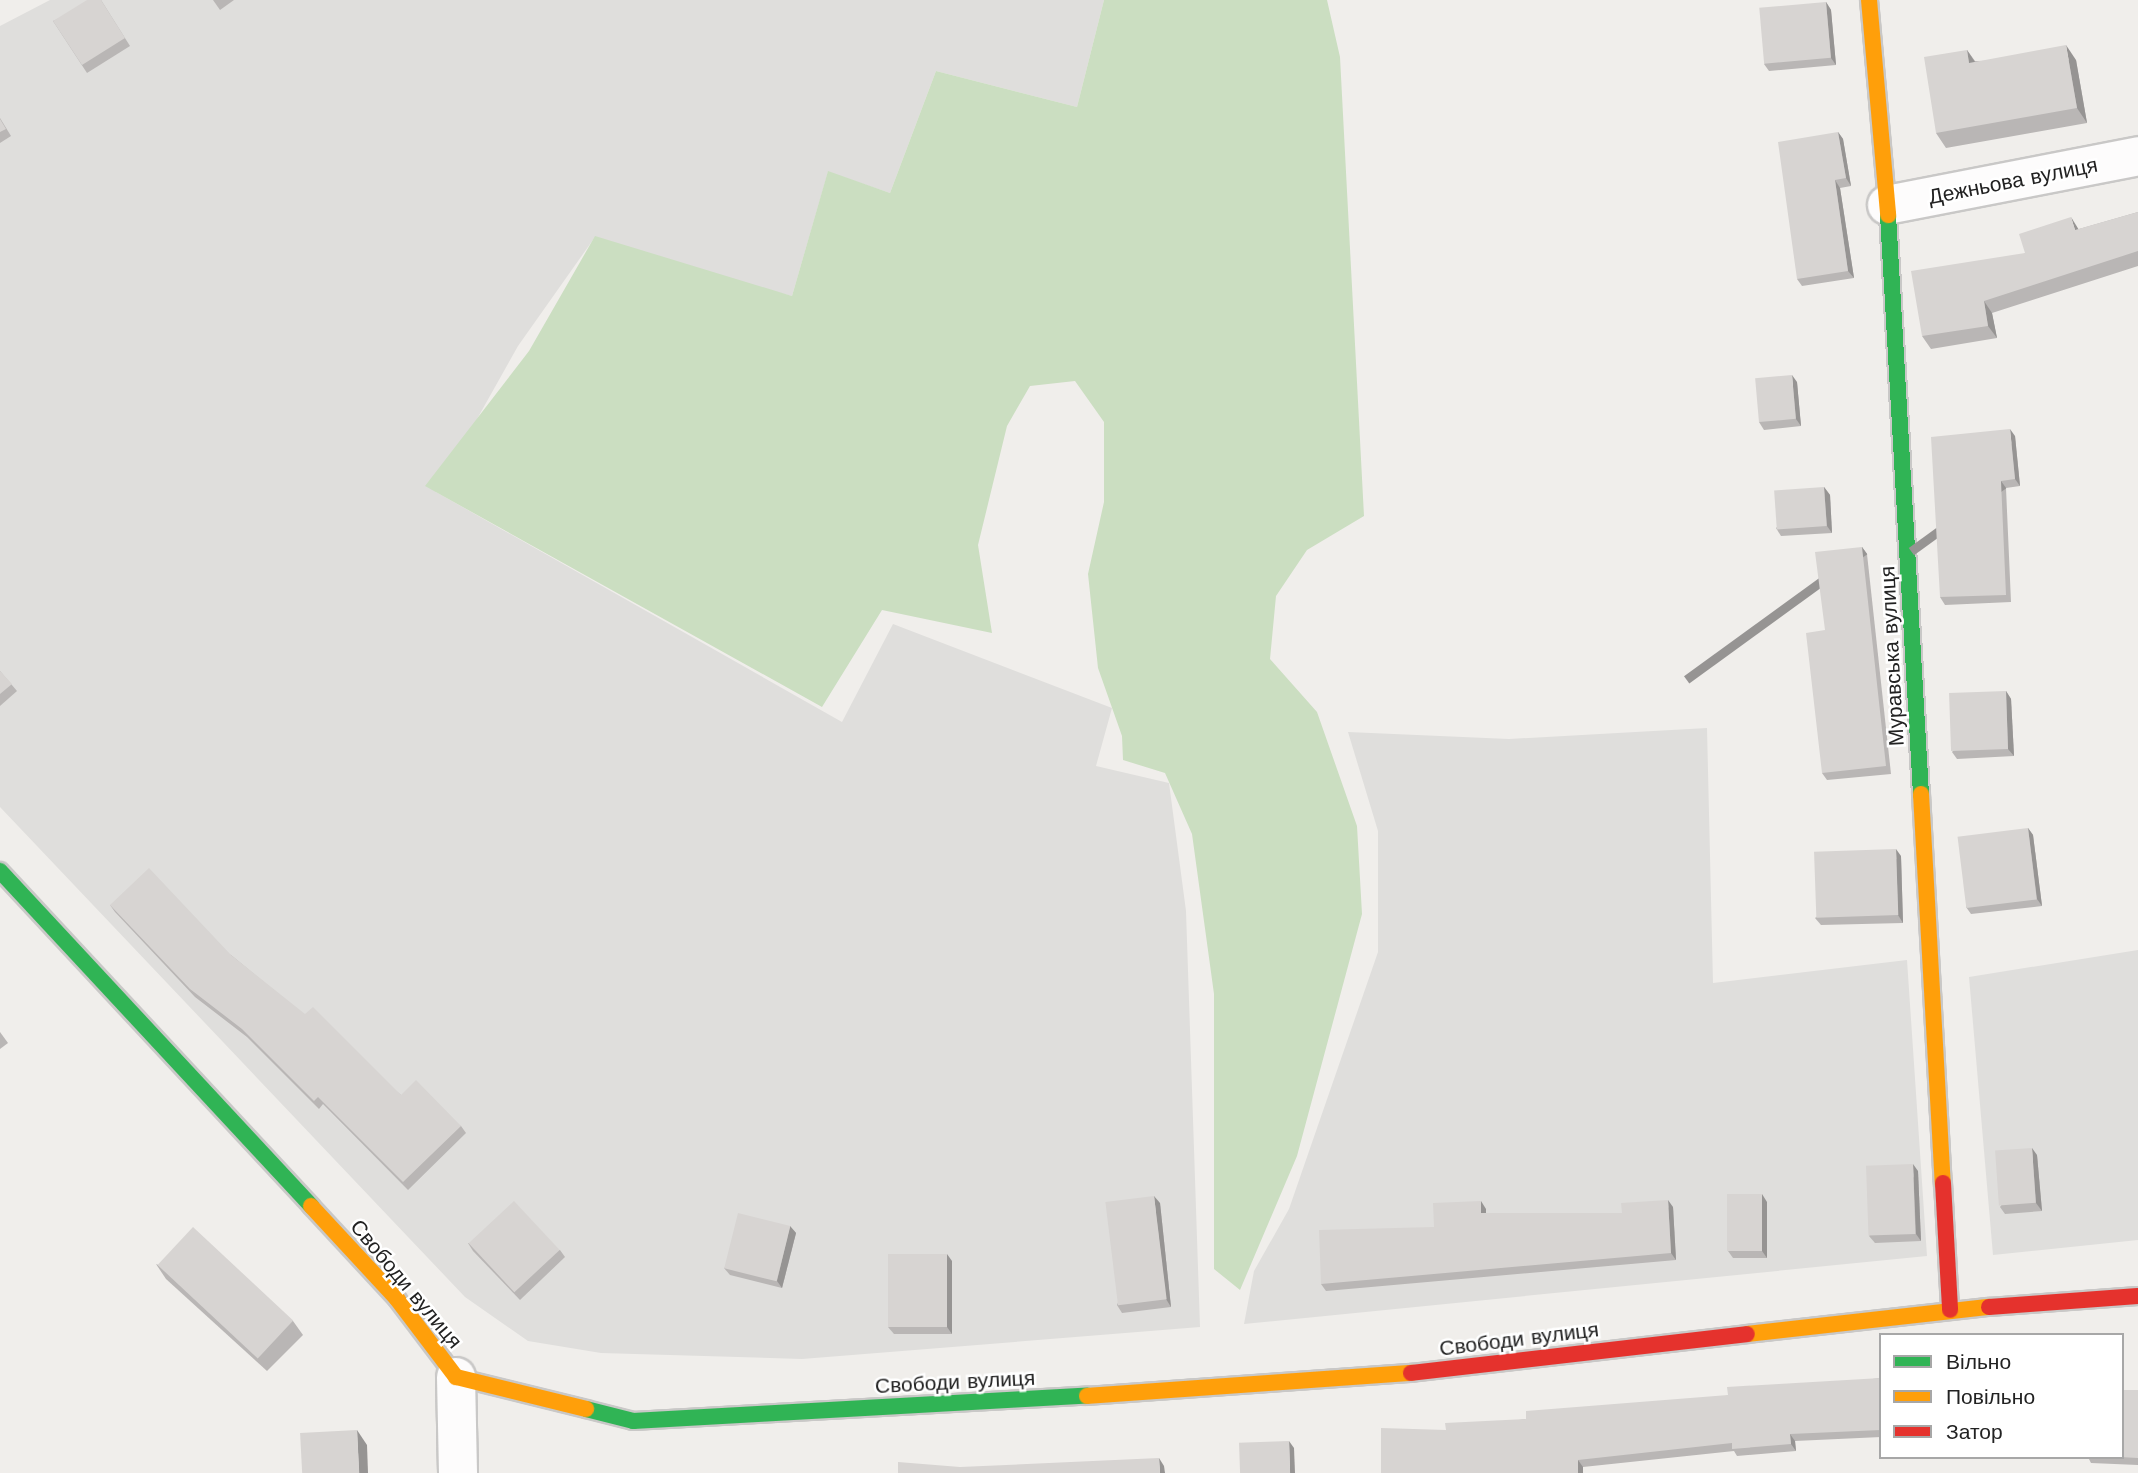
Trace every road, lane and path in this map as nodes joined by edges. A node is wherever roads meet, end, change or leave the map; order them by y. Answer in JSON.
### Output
{"nodes":[{"id":1,"x":1869,"y":0,"type":"edge"},
{"id":2,"x":2138,"y":156,"type":"edge"},
{"id":3,"x":1887,"y":205,"type":"junction"},
{"id":4,"x":0,"y":871,"type":"edge"},
{"id":5,"x":2138,"y":1296,"type":"edge"},
{"id":6,"x":1950,"y":1310,"type":"junction"},
{"id":7,"x":456,"y":1377,"type":"junction"},
{"id":8,"x":458,"y":1473,"type":"edge"}],
"edges":[{"from":1,"to":3,"type":"street","name":"Муравська вулиця"},
{"from":2,"to":3,"type":"street","name":"Дежньова вулиця"},
{"from":3,"to":6,"type":"street","name":"Муравська вулиця"},
{"from":4,"to":7,"type":"street","name":"Свободи вулиця"},
{"from":5,"to":6,"type":"street","name":"Свободи вулиця"},
{"from":6,"to":7,"type":"street","name":"Свободи вулиця"},
{"from":7,"to":8,"type":"street"}]}
